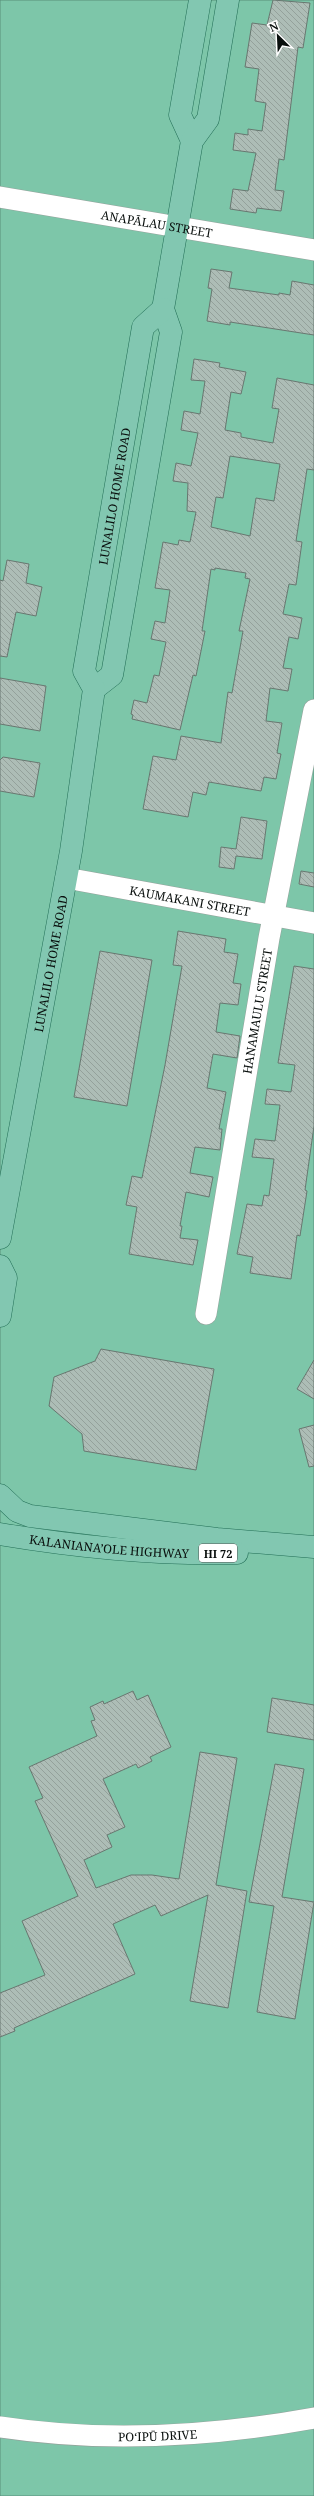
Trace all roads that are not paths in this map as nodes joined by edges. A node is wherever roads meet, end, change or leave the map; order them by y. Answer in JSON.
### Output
{"nodes":[{"id":1,"x":200,"y":0,"type":"edge"},
{"id":2,"x":228,"y":0,"type":"edge"},
{"id":3,"x":192,"y":141,"type":"junction"},
{"id":4,"x":0,"y":197,"type":"edge"},
{"id":5,"x":177,"y":226,"type":"junction"},
{"id":6,"x":314,"y":250,"type":"edge"},
{"id":7,"x":314,"y":710,"type":"edge"},
{"id":8,"x":312,"y":732,"type":"edge"},
{"id":9,"x":66,"y":878,"type":"junction"},
{"id":10,"x":273,"y":915,"type":"junction"},
{"id":11,"x":314,"y":923,"type":"edge"},
{"id":12,"x":0,"y":1238,"type":"edge"},
{"id":13,"x":0,"y":1266,"type":"edge"},
{"id":14,"x":206,"y":1314,"type":"dead end"},
{"id":15,"x":0,"y":1316,"type":"edge"},
{"id":16,"x":0,"y":1495,"type":"edge"},
{"id":17,"x":0,"y":1534,"type":"edge"},
{"id":18,"x":314,"y":1547,"type":"edge"},
{"id":19,"x":314,"y":1550,"type":"edge"},
{"id":20,"x":314,"y":2418,"type":"edge"},
{"id":21,"x":0,"y":2427,"type":"edge"}],
"edges":[{"from":1,"to":3,"type":"main road"},
{"from":2,"to":3,"type":"main road","name":"LUNALILO HOME ROAD"},
{"from":3,"to":5,"type":"main road","name":"LUNALILO HOME ROAD"},
{"from":4,"to":5,"type":"street","name":"ANAPĀLAU STREET"},
{"from":5,"to":6,"type":"street","name":"ANAPĀLAU STREET"},
{"from":5,"to":9,"type":"main road","name":"LUNALILO HOME ROAD"},
{"from":7,"to":8,"type":"street","name":"HANAMAULU STREET"},
{"from":8,"to":10,"type":"street","name":"HANAMAULU STREET"},
{"from":9,"to":10,"type":"street","name":"KAUMAKANI STREET"},
{"from":9,"to":12,"type":"main road","name":"LUNALILO HOME ROAD"},
{"from":10,"to":11,"type":"street","name":"KAUMAKANI STREET"},
{"from":10,"to":14,"type":"street","name":"HANAMAULU STREET"},
{"from":13,"to":15,"type":"main road"},
{"from":16,"to":18,"type":"main road"},
{"from":17,"to":19,"type":"main road","name":"KALANIANA’OLE HIGHWAY","number":"HI 72"},
{"from":20,"to":21,"type":"street","name":"PO‘IPŪ DRIVE"}]}
